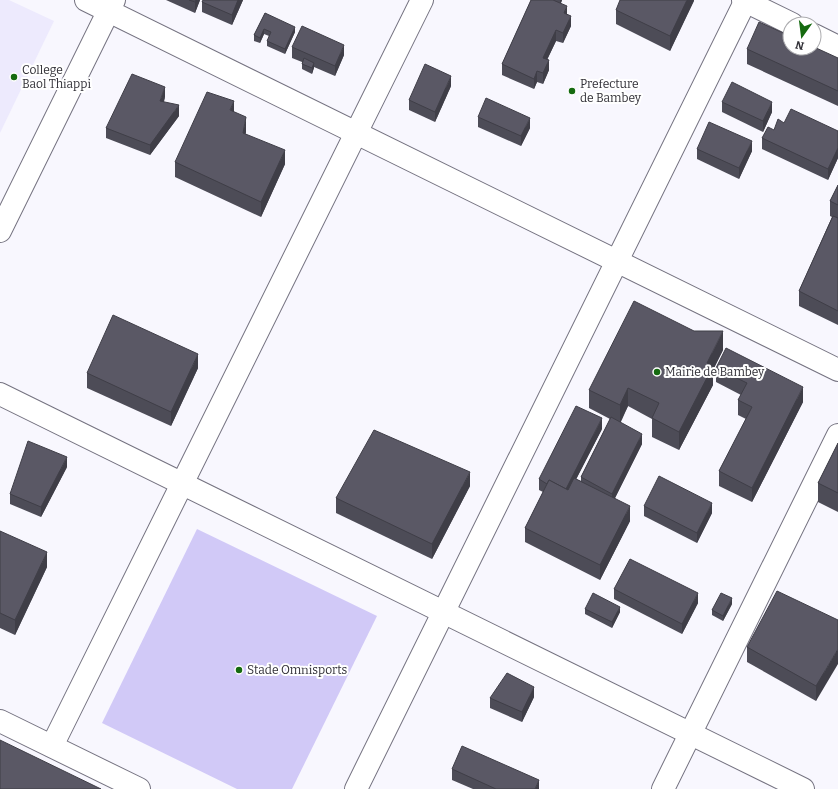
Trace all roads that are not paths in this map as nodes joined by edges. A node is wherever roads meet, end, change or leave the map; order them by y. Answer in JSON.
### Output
{"nodes":[{"id":1,"x":86,"y":0,"type":"edge"},
{"id":2,"x":422,"y":0,"type":"edge"},
{"id":3,"x":745,"y":0,"type":"edge"},
{"id":4,"x":111,"y":6,"type":"edge"},
{"id":5,"x":782,"y":19,"type":"edge"},
{"id":6,"x":822,"y":39,"type":"edge"},
{"id":7,"x":838,"y":46,"type":"edge"},
{"id":8,"x":356,"y":133,"type":"junction"},
{"id":9,"x":0,"y":231,"type":"edge"},
{"id":10,"x":617,"y":262,"type":"junction"},
{"id":11,"x":838,"y":370,"type":"edge"},
{"id":12,"x":0,"y":394,"type":"edge"},
{"id":13,"x":838,"y":435,"type":"edge"},
{"id":14,"x":182,"y":484,"type":"junction"},
{"id":15,"x":443,"y":612,"type":"junction"},
{"id":16,"x":0,"y":721,"type":"edge"},
{"id":17,"x":690,"y":734,"type":"junction"},
{"id":18,"x":52,"y":746,"type":"junction"},
{"id":19,"x":139,"y":789,"type":"edge"},
{"id":20,"x":356,"y":789,"type":"edge"},
{"id":21,"x":663,"y":789,"type":"edge"},
{"id":22,"x":803,"y":789,"type":"edge"}],
"edges":[{"from":1,"to":4,"type":"street"},
{"from":2,"to":8,"type":"street"},
{"from":3,"to":5,"type":"street"},
{"from":3,"to":10,"type":"street"},
{"from":4,"to":8,"type":"street"},
{"from":4,"to":9,"type":"street"},
{"from":6,"to":7,"type":"street"},
{"from":8,"to":10,"type":"street"},
{"from":8,"to":14,"type":"street"},
{"from":10,"to":11,"type":"street"},
{"from":10,"to":15,"type":"street"},
{"from":12,"to":14,"type":"street"},
{"from":13,"to":17,"type":"street"},
{"from":14,"to":15,"type":"street"},
{"from":14,"to":18,"type":"street"},
{"from":15,"to":17,"type":"street"},
{"from":15,"to":20,"type":"street"},
{"from":16,"to":18,"type":"street"},
{"from":17,"to":21,"type":"street"},
{"from":17,"to":22,"type":"street"},
{"from":18,"to":19,"type":"street"}]}
